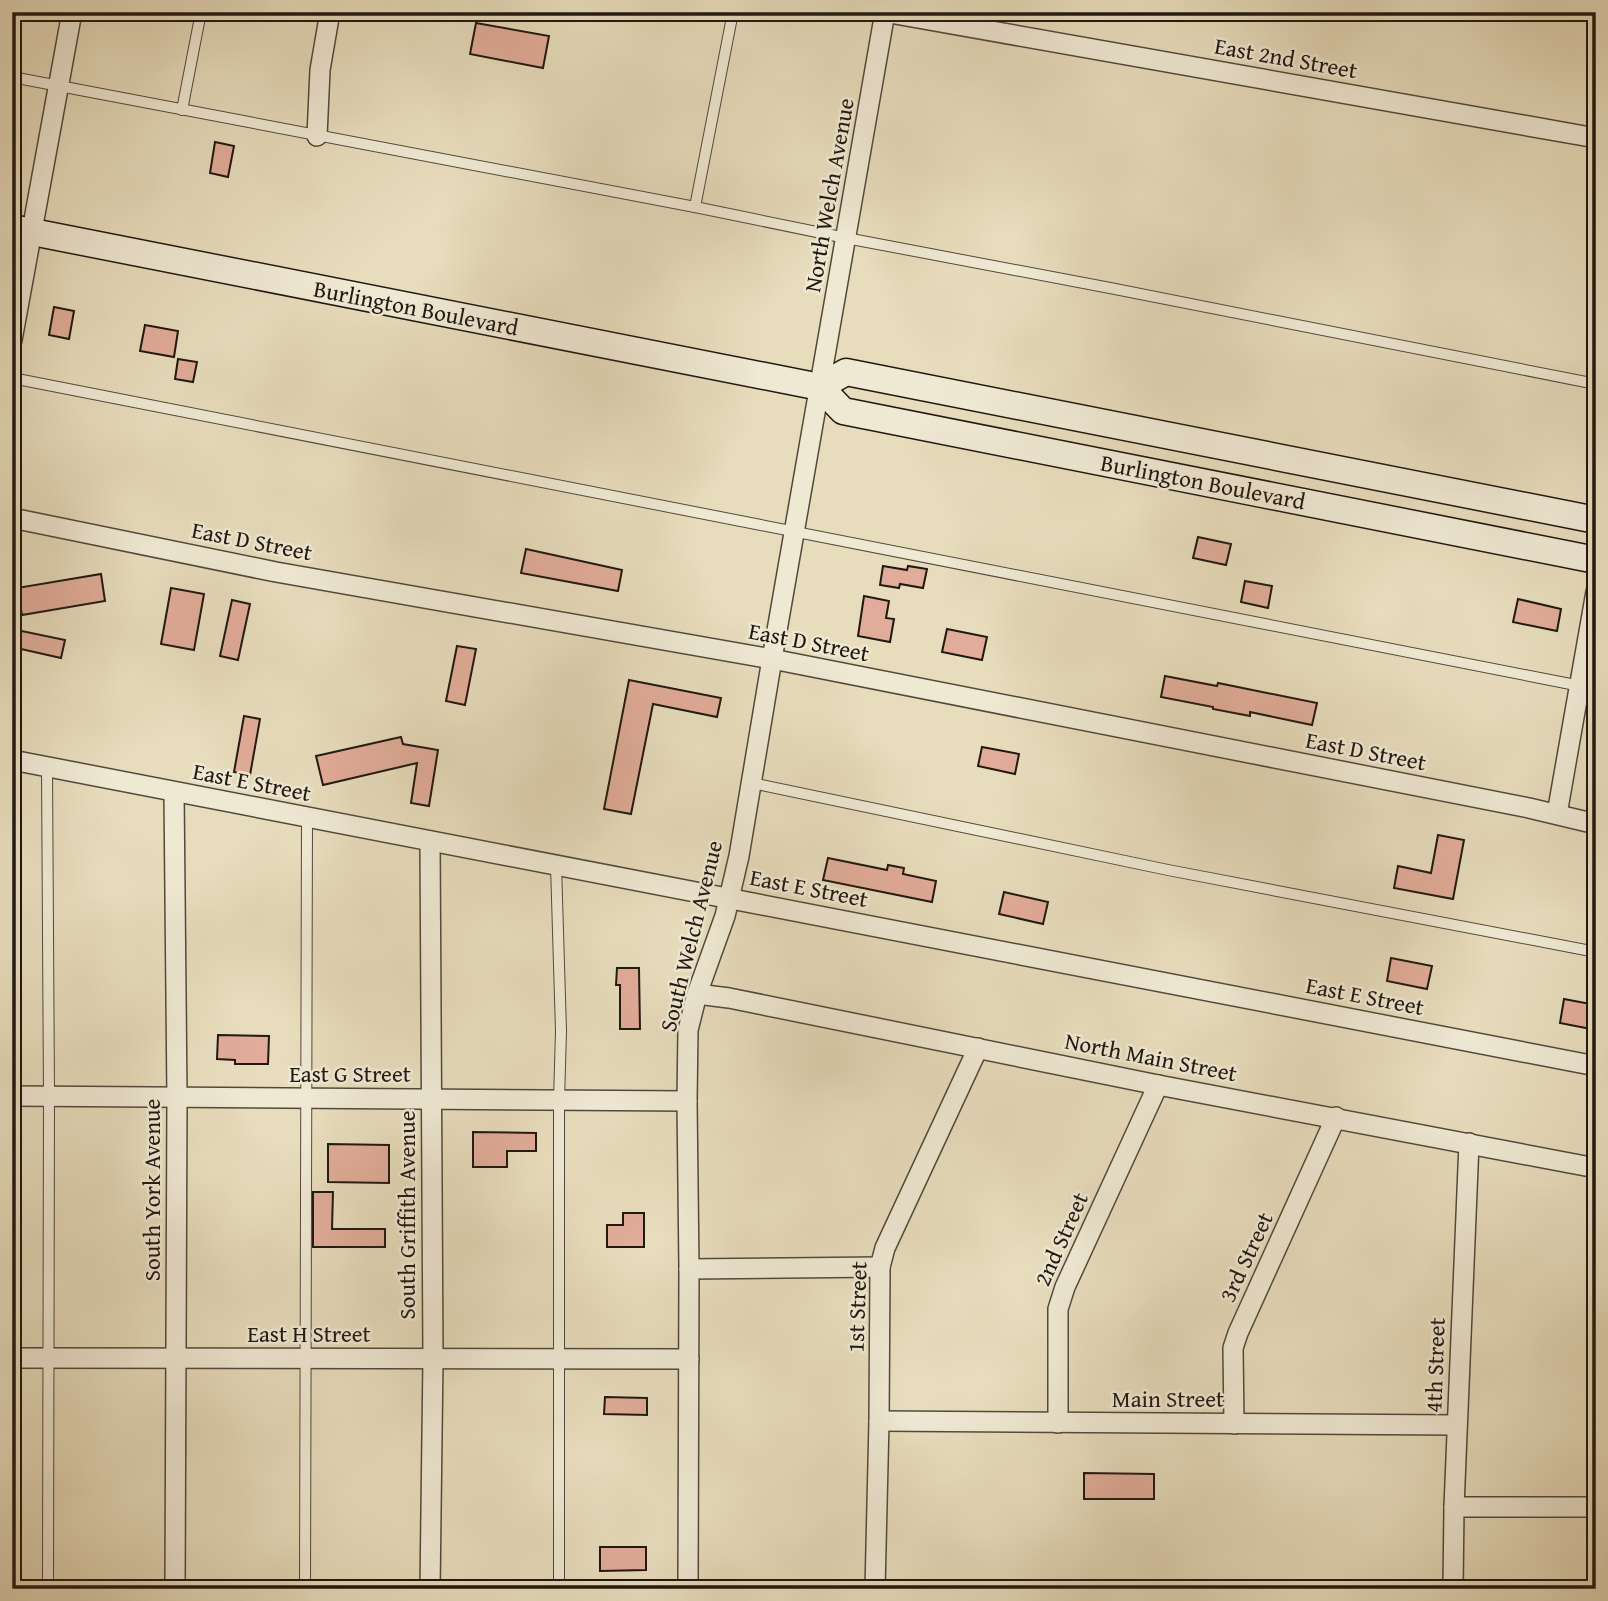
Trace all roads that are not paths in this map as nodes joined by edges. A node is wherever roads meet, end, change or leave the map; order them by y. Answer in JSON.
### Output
{"nodes":[{"id":1,"x":72,"y":12,"type":"edge"},
{"id":2,"x":201,"y":12,"type":"edge"},
{"id":3,"x":330,"y":12,"type":"edge"},
{"id":4,"x":733,"y":12,"type":"edge"},
{"id":5,"x":885,"y":12,"type":"edge"},
{"id":6,"x":12,"y":77,"type":"edge"},
{"id":7,"x":59,"y":86,"type":"junction"},
{"id":8,"x":183,"y":110,"type":"junction"},
{"id":9,"x":317,"y":136,"type":"junction"},
{"id":10,"x":1596,"y":138,"type":"edge"},
{"id":11,"x":695,"y":207,"type":"junction"},
{"id":12,"x":22,"y":230,"type":"edge"},
{"id":13,"x":846,"y":238,"type":"junction"},
{"id":14,"x":12,"y":340,"type":"edge"},
{"id":15,"x":12,"y":378,"type":"edge"},
{"id":16,"x":1596,"y":384,"type":"edge"},
{"id":17,"x":820,"y":387,"type":"junction"},
{"id":18,"x":12,"y":518,"type":"edge"},
{"id":19,"x":1596,"y":520,"type":"edge"},
{"id":20,"x":794,"y":532,"type":"junction"},
{"id":21,"x":1596,"y":560,"type":"edge"},
{"id":22,"x":1596,"y":592,"type":"edge"},
{"id":23,"x":772,"y":659,"type":"junction"},
{"id":24,"x":1588,"y":687,"type":"edge"},
{"id":25,"x":12,"y":760,"type":"edge"},
{"id":26,"x":47,"y":767,"type":"junction"},
{"id":27,"x":752,"y":783,"type":"junction"},
{"id":28,"x":174,"y":792,"type":"junction"},
{"id":29,"x":1557,"y":814,"type":"junction"},
{"id":30,"x":307,"y":817,"type":"junction"},
{"id":31,"x":1596,"y":824,"type":"edge"},
{"id":32,"x":430,"y":841,"type":"junction"},
{"id":33,"x":556,"y":865,"type":"junction"},
{"id":34,"x":729,"y":898,"type":"junction"},
{"id":35,"x":1596,"y":952,"type":"edge"},
{"id":36,"x":697,"y":994,"type":"junction"},
{"id":37,"x":978,"y":1048,"type":"junction"},
{"id":38,"x":1596,"y":1066,"type":"edge"},
{"id":39,"x":1158,"y":1084,"type":"junction"},
{"id":40,"x":12,"y":1096,"type":"edge"},
{"id":41,"x":49,"y":1096,"type":"junction"},
{"id":42,"x":177,"y":1098,"type":"junction"},
{"id":43,"x":306,"y":1099,"type":"junction"},
{"id":44,"x":431,"y":1099,"type":"junction"},
{"id":45,"x":559,"y":1100,"type":"junction"},
{"id":46,"x":687,"y":1101,"type":"junction"},
{"id":47,"x":1336,"y":1117,"type":"junction"},
{"id":48,"x":1469,"y":1143,"type":"junction"},
{"id":49,"x":1596,"y":1168,"type":"edge"},
{"id":50,"x":880,"y":1267,"type":"junction"},
{"id":51,"x":689,"y":1269,"type":"junction"},
{"id":52,"x":12,"y":1358,"type":"edge"},
{"id":53,"x":49,"y":1358,"type":"junction"},
{"id":54,"x":176,"y":1358,"type":"junction"},
{"id":55,"x":307,"y":1359,"type":"junction"},
{"id":56,"x":433,"y":1359,"type":"junction"},
{"id":57,"x":560,"y":1359,"type":"junction"},
{"id":58,"x":689,"y":1359,"type":"junction"},
{"id":59,"x":879,"y":1421,"type":"junction"},
{"id":60,"x":1058,"y":1423,"type":"junction"},
{"id":61,"x":1234,"y":1424,"type":"junction"},
{"id":62,"x":1457,"y":1425,"type":"junction"},
{"id":63,"x":1454,"y":1507,"type":"junction"},
{"id":64,"x":1596,"y":1507,"type":"edge"},
{"id":65,"x":48,"y":1589,"type":"edge"},
{"id":66,"x":175,"y":1589,"type":"edge"},
{"id":67,"x":305,"y":1589,"type":"edge"},
{"id":68,"x":430,"y":1589,"type":"edge"},
{"id":69,"x":559,"y":1589,"type":"edge"},
{"id":70,"x":688,"y":1589,"type":"edge"},
{"id":71,"x":875,"y":1589,"type":"edge"},
{"id":72,"x":1453,"y":1589,"type":"edge"}],
"edges":[{"from":1,"to":7,"type":"street"},
{"from":2,"to":8,"type":"lane"},
{"from":3,"to":9,"type":"street"},
{"from":4,"to":11,"type":"lane"},
{"from":5,"to":10,"type":"street","name":"East 2nd Street"},
{"from":5,"to":13,"type":"street","name":"North Welch Avenue"},
{"from":6,"to":7,"type":"lane"},
{"from":7,"to":8,"type":"lane"},
{"from":7,"to":12,"type":"street"},
{"from":8,"to":9,"type":"lane"},
{"from":9,"to":11,"type":"lane"},
{"from":11,"to":13,"type":"lane"},
{"from":12,"to":14,"type":"street"},
{"from":12,"to":17,"type":"street","name":"Burlington Boulevard"},
{"from":13,"to":16,"type":"lane"},
{"from":13,"to":17,"type":"street","name":"North Welch Avenue"},
{"from":15,"to":20,"type":"lane"},
{"from":17,"to":19,"type":"street","name":"Burlington Boulevard"},
{"from":17,"to":20,"type":"street","name":"South Welch Avenue"},
{"from":17,"to":21,"type":"street","name":"Burlington Boulevard"},
{"from":18,"to":23,"type":"street","name":"East D Street"},
{"from":20,"to":23,"type":"street","name":"South Welch Avenue"},
{"from":20,"to":24,"type":"lane"},
{"from":22,"to":24,"type":"street"},
{"from":23,"to":27,"type":"street","name":"South Welch Avenue"},
{"from":23,"to":29,"type":"street","name":"East D Street"},
{"from":24,"to":29,"type":"street"},
{"from":25,"to":26,"type":"street","name":"East E Street"},
{"from":26,"to":28,"type":"street","name":"East E Street"},
{"from":26,"to":41,"type":"lane"},
{"from":27,"to":34,"type":"street","name":"South Welch Avenue"},
{"from":27,"to":35,"type":"lane"},
{"from":28,"to":30,"type":"street","name":"East E Street"},
{"from":28,"to":42,"type":"street","name":"South York Avenue"},
{"from":29,"to":31,"type":"street","name":"East D Street"},
{"from":30,"to":32,"type":"street","name":"East E Street"},
{"from":30,"to":43,"type":"lane"},
{"from":32,"to":33,"type":"street","name":"East E Street"},
{"from":32,"to":44,"type":"street","name":"South Griffith Avenue"},
{"from":33,"to":34,"type":"street","name":"East E Street"},
{"from":33,"to":45,"type":"lane"},
{"from":34,"to":36,"type":"street","name":"South Welch Avenue"},
{"from":34,"to":38,"type":"street","name":"East E Street"},
{"from":36,"to":37,"type":"street","name":"North Main Street"},
{"from":36,"to":46,"type":"street","name":"South Welch Avenue"},
{"from":37,"to":39,"type":"street","name":"North Main Street"},
{"from":37,"to":50,"type":"street","name":"1st Street"},
{"from":39,"to":47,"type":"street","name":"North Main Street"},
{"from":39,"to":60,"type":"street","name":"2nd Street"},
{"from":40,"to":41,"type":"street","name":"East G Street"},
{"from":41,"to":42,"type":"street","name":"East G Street"},
{"from":41,"to":53,"type":"lane"},
{"from":42,"to":43,"type":"street","name":"East G Street"},
{"from":42,"to":54,"type":"street","name":"South York Avenue"},
{"from":43,"to":44,"type":"street","name":"East G Street"},
{"from":43,"to":55,"type":"lane"},
{"from":44,"to":45,"type":"street","name":"East G Street"},
{"from":44,"to":56,"type":"street","name":"South Griffith Avenue"},
{"from":45,"to":46,"type":"street","name":"East G Street"},
{"from":45,"to":57,"type":"lane"},
{"from":46,"to":51,"type":"street","name":"South Welch Avenue"},
{"from":47,"to":48,"type":"street","name":"North Main Street"},
{"from":47,"to":61,"type":"street","name":"3rd Street"},
{"from":48,"to":49,"type":"street","name":"North Main Street"},
{"from":48,"to":62,"type":"street","name":"4th Street"},
{"from":50,"to":51,"type":"street"},
{"from":50,"to":59,"type":"street","name":"1st Street"},
{"from":51,"to":58,"type":"street","name":"South Welch Avenue"},
{"from":52,"to":53,"type":"street","name":"East H Street"},
{"from":53,"to":54,"type":"street","name":"East H Street"},
{"from":53,"to":65,"type":"lane"},
{"from":54,"to":55,"type":"street","name":"East H Street"},
{"from":54,"to":66,"type":"street","name":"South York Avenue"},
{"from":55,"to":56,"type":"street","name":"East H Street"},
{"from":55,"to":67,"type":"lane"},
{"from":56,"to":57,"type":"street","name":"East H Street"},
{"from":56,"to":68,"type":"street","name":"South Griffith Avenue"},
{"from":57,"to":58,"type":"street","name":"East H Street"},
{"from":57,"to":69,"type":"lane"},
{"from":58,"to":70,"type":"street","name":"South Welch Avenue"},
{"from":59,"to":60,"type":"street","name":"Main Street"},
{"from":59,"to":71,"type":"street","name":"1st Street"},
{"from":60,"to":61,"type":"street","name":"Main Street"},
{"from":61,"to":62,"type":"street","name":"Main Street"},
{"from":62,"to":63,"type":"street","name":"4th Street"},
{"from":63,"to":64,"type":"street"},
{"from":63,"to":72,"type":"street","name":"4th Street"}]}
